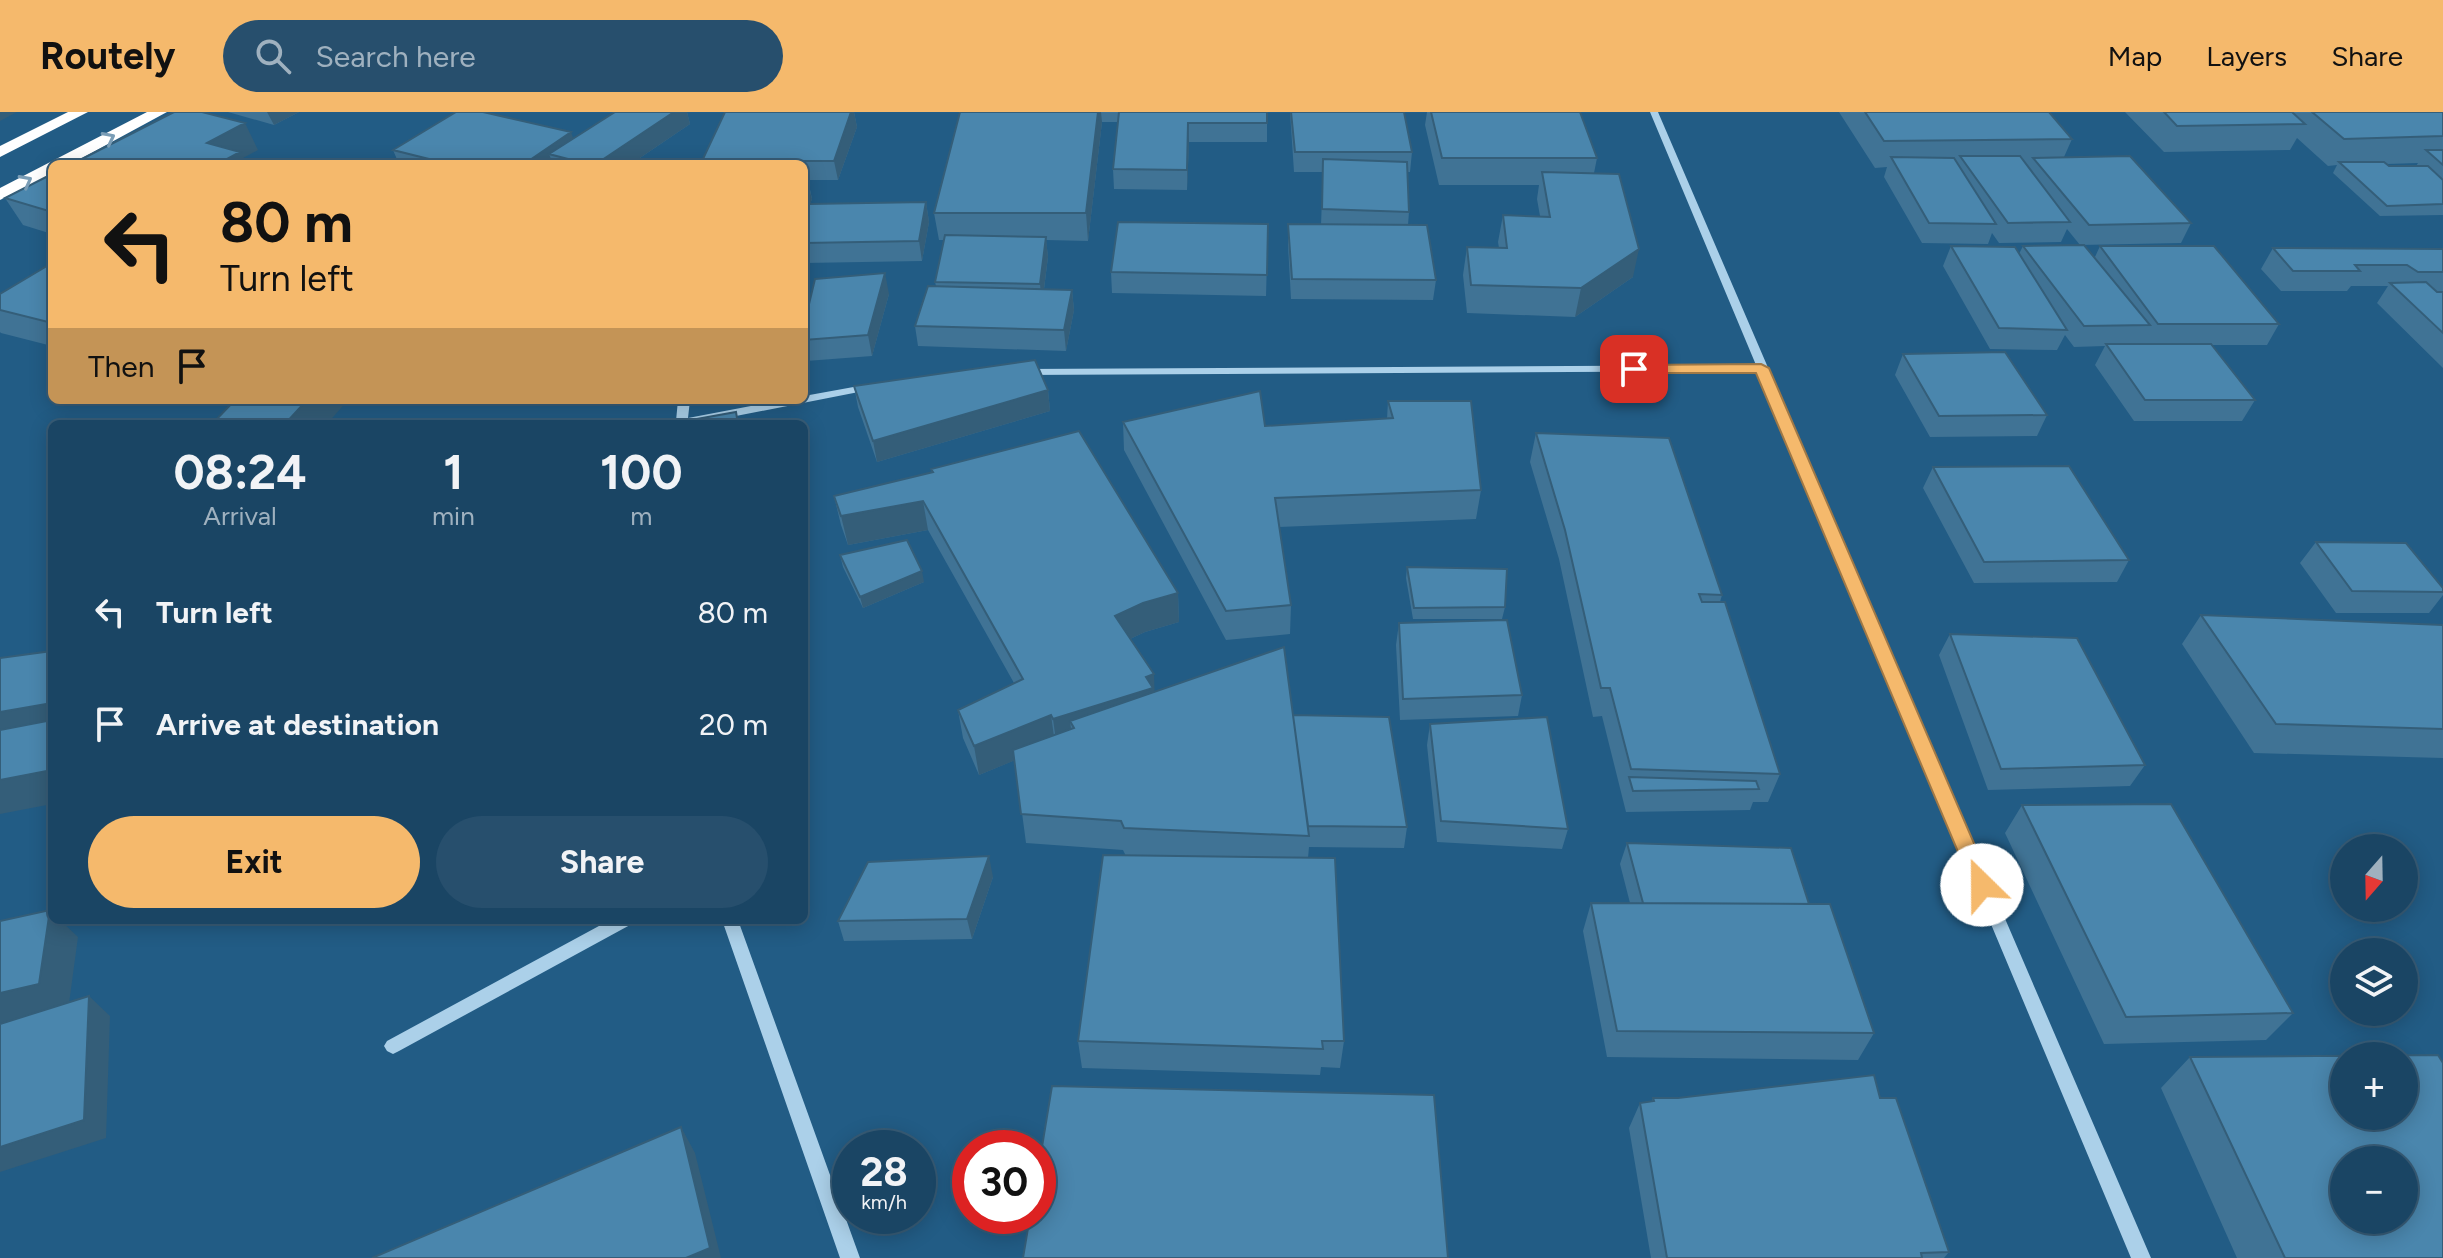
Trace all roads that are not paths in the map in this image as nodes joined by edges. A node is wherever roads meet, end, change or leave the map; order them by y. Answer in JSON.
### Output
{"nodes":[{"id":1,"x":80,"y":112,"type":"edge"},
{"id":2,"x":159,"y":112,"type":"edge"},
{"id":3,"x":1654,"y":112,"type":"edge"},
{"id":4,"x":0,"y":152,"type":"edge"},
{"id":5,"x":67,"y":160,"type":"edge"},
{"id":6,"x":48,"y":170,"type":"edge"},
{"id":7,"x":0,"y":195,"type":"edge"},
{"id":8,"x":1761,"y":368,"type":"junction"},
{"id":9,"x":1016,"y":372,"type":"edge"},
{"id":10,"x":888,"y":384,"type":"edge"},
{"id":11,"x":808,"y":399,"type":"edge"},
{"id":12,"x":781,"y":404,"type":"edge"},
{"id":13,"x":696,"y":420,"type":"edge"},
{"id":14,"x":617,"y":924,"type":"edge"},
{"id":15,"x":731,"y":924,"type":"edge"},
{"id":16,"x":393,"y":1046,"type":"dead end"},
{"id":17,"x":850,"y":1258,"type":"edge"},
{"id":18,"x":2141,"y":1258,"type":"edge"}],
"edges":[{"from":1,"to":4,"type":"highway"},
{"from":5,"to":2,"type":"highway","one_way":true},
{"from":3,"to":8,"type":"street"},
{"from":7,"to":6,"type":"highway","one_way":true},
{"from":8,"to":9,"type":"street"},
{"from":8,"to":18,"type":"street"},
{"from":10,"to":11,"type":"street"},
{"from":12,"to":13,"type":"street"},
{"from":14,"to":16,"type":"street"},
{"from":15,"to":17,"type":"street"}]}
